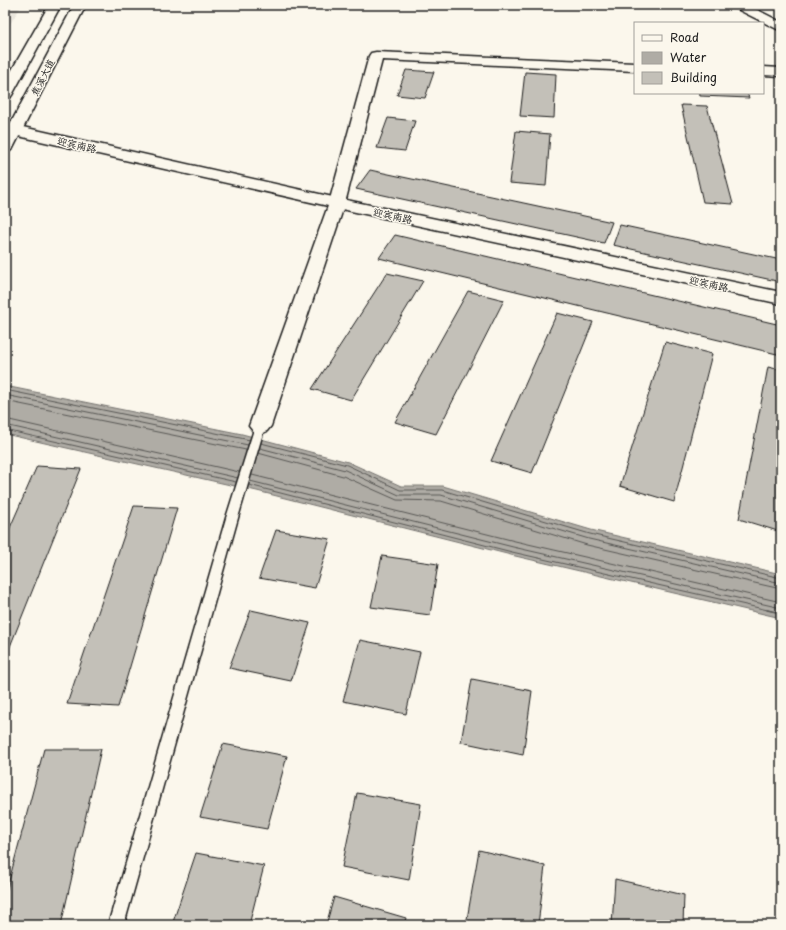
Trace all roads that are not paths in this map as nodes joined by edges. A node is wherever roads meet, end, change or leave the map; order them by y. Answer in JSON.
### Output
{"nodes":[{"id":1,"x":55,"y":5,"type":"edge"},
{"id":2,"x":80,"y":5,"type":"edge"},
{"id":3,"x":739,"y":5,"type":"edge"},
{"id":4,"x":781,"y":27,"type":"edge"},
{"id":5,"x":634,"y":66,"type":"edge"},
{"id":6,"x":764,"y":71,"type":"edge"},
{"id":7,"x":781,"y":72,"type":"edge"},
{"id":8,"x":5,"y":94,"type":"edge"},
{"id":9,"x":10,"y":129,"type":"edge"},
{"id":10,"x":5,"y":148,"type":"edge"},
{"id":11,"x":337,"y":203,"type":"junction"},
{"id":12,"x":781,"y":298,"type":"edge"},
{"id":13,"x":260,"y":426,"type":"joint"},
{"id":14,"x":116,"y":925,"type":"edge"}],
"edges":[{"from":1,"to":8,"type":"street","name":"焦溪大道"},
{"from":2,"to":9,"type":"street","name":"焦溪大道"},
{"from":3,"to":4,"type":"street"},
{"from":5,"to":11,"type":"street"},
{"from":6,"to":7,"type":"street"},
{"from":9,"to":10,"type":"street","name":"焦溪大道"},
{"from":9,"to":11,"type":"street","name":"迎宾南路"},
{"from":11,"to":12,"type":"street","name":"迎宾南路"},
{"from":11,"to":13,"type":"street"},
{"from":13,"to":14,"type":"lane"}]}
